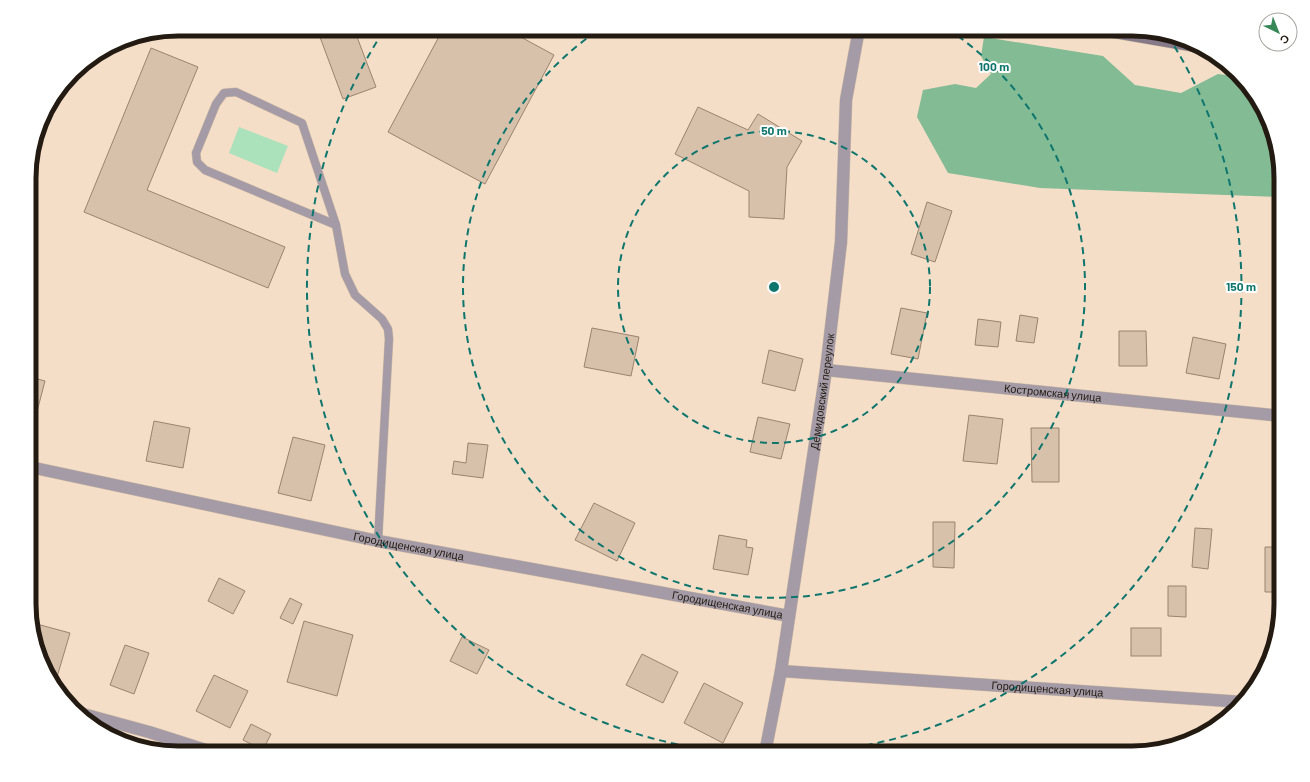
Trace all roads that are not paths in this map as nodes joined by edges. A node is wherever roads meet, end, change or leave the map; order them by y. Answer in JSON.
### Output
{"nodes":[{"id":1,"x":858,"y":36,"type":"edge"},
{"id":2,"x":1138,"y":36,"type":"edge"},
{"id":3,"x":1172,"y":42,"type":"edge"},
{"id":4,"x":336,"y":225,"type":"junction"},
{"id":5,"x":826,"y":370,"type":"junction"},
{"id":6,"x":1274,"y":415,"type":"edge"},
{"id":7,"x":36,"y":468,"type":"edge"},
{"id":8,"x":378,"y":541,"type":"junction"},
{"id":9,"x":789,"y":616,"type":"junction"},
{"id":10,"x":781,"y":671,"type":"junction"},
{"id":11,"x":1235,"y":701,"type":"edge"},
{"id":12,"x":91,"y":716,"type":"edge"},
{"id":13,"x":192,"y":746,"type":"edge"},
{"id":14,"x":766,"y":746,"type":"edge"}],
"edges":[{"from":1,"to":5,"type":"street","name":"Демидовский переулок"},
{"from":2,"to":3,"type":"street"},
{"from":4,"to":4,"type":"lane"},
{"from":4,"to":8,"type":"lane"},
{"from":5,"to":6,"type":"street","name":"Костромская улица"},
{"from":5,"to":9,"type":"street","name":"Демидовский переулок"},
{"from":7,"to":8,"type":"street","name":"Городищенская улица"},
{"from":8,"to":9,"type":"street","name":"Городищенская улица"},
{"from":9,"to":10,"type":"street","name":"Демидовский переулок"},
{"from":10,"to":11,"type":"street","name":"Городищенская улица"},
{"from":10,"to":14,"type":"street","name":"Демидовский переулок"},
{"from":12,"to":13,"type":"street"}]}
